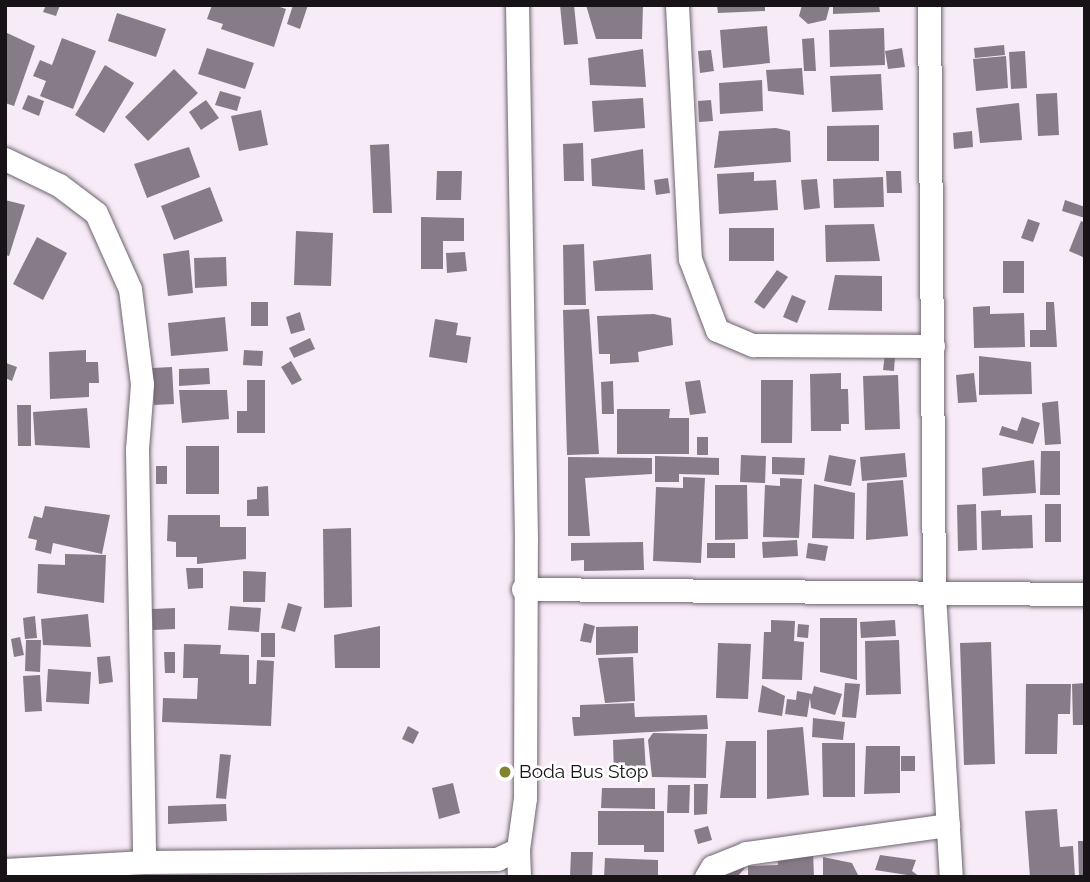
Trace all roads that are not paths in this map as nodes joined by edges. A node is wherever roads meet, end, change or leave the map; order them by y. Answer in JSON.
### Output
{"nodes":[{"id":1,"x":517,"y":5,"type":"edge"},
{"id":2,"x":677,"y":5,"type":"edge"},
{"id":3,"x":929,"y":5,"type":"edge"},
{"id":4,"x":5,"y":159,"type":"edge"},
{"id":5,"x":933,"y":346,"type":"junction"},
{"id":6,"x":523,"y":589,"type":"junction"},
{"id":7,"x":934,"y":594,"type":"junction"},
{"id":8,"x":1085,"y":594,"type":"edge"},
{"id":9,"x":948,"y":825,"type":"junction"},
{"id":10,"x":518,"y":849,"type":"junction"},
{"id":11,"x":128,"y":868,"type":"edge"},
{"id":12,"x":5,"y":870,"type":"edge"},
{"id":13,"x":519,"y":877,"type":"edge"},
{"id":14,"x":706,"y":877,"type":"edge"},
{"id":15,"x":951,"y":877,"type":"edge"}],
"edges":[{"from":1,"to":6,"type":"street"},
{"from":2,"to":5,"type":"street"},
{"from":3,"to":5,"type":"street"},
{"from":4,"to":11,"type":"street"},
{"from":5,"to":7,"type":"street"},
{"from":6,"to":7,"type":"street"},
{"from":6,"to":10,"type":"street"},
{"from":7,"to":8,"type":"street"},
{"from":7,"to":9,"type":"street"},
{"from":9,"to":14,"type":"street"},
{"from":9,"to":15,"type":"street"},
{"from":10,"to":11,"type":"street"},
{"from":10,"to":13,"type":"street"},
{"from":11,"to":12,"type":"street"}]}
